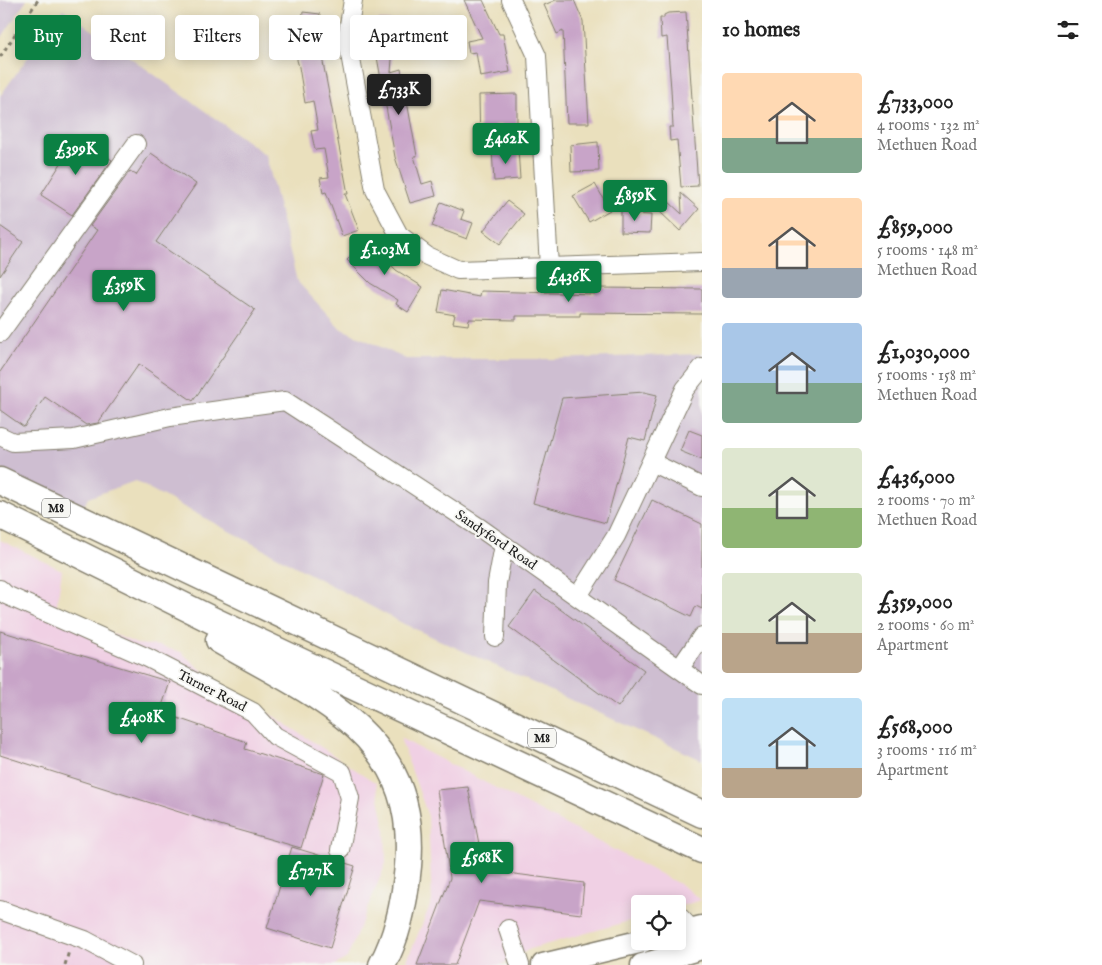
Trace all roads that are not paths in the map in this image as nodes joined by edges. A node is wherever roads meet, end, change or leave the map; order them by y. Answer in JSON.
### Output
{"nodes":[{"id":1,"x":353,"y":0,"type":"edge"},
{"id":2,"x":511,"y":0,"type":"edge"},
{"id":3,"x":136,"y":144,"type":"dead end"},
{"id":4,"x":702,"y":262,"type":"edge"},
{"id":5,"x":548,"y":267,"type":"junction"},
{"id":6,"x":0,"y":333,"type":"edge"},
{"id":7,"x":702,"y":368,"type":"edge"},
{"id":8,"x":0,"y":436,"type":"edge"},
{"id":9,"x":651,"y":462,"type":"junction"},
{"id":10,"x":0,"y":481,"type":"edge"},
{"id":11,"x":702,"y":487,"type":"edge"},
{"id":12,"x":8,"y":519,"type":"edge"},
{"id":13,"x":504,"y":545,"type":"junction"},
{"id":14,"x":99,"y":567,"type":"junction"},
{"id":15,"x":0,"y":589,"type":"edge"},
{"id":16,"x":578,"y":596,"type":"junction"},
{"id":17,"x":702,"y":636,"type":"edge"},
{"id":18,"x":495,"y":637,"type":"dead end"},
{"id":19,"x":680,"y":668,"type":"junction"},
{"id":20,"x":702,"y":685,"type":"edge"},
{"id":21,"x":702,"y":814,"type":"edge"},
{"id":22,"x":340,"y":850,"type":"dead end"},
{"id":23,"x":702,"y":850,"type":"edge"},
{"id":24,"x":0,"y":910,"type":"edge"},
{"id":25,"x":508,"y":929,"type":"dead end"},
{"id":26,"x":690,"y":931,"type":"edge"},
{"id":27,"x":631,"y":944,"type":"edge"},
{"id":28,"x":132,"y":965,"type":"edge"},
{"id":29,"x":382,"y":965,"type":"edge"},
{"id":30,"x":520,"y":965,"type":"edge"},
{"id":31,"x":543,"y":965,"type":"edge"},
{"id":32,"x":642,"y":965,"type":"edge"}],
"edges":[{"from":1,"to":5,"type":"street"},
{"from":2,"to":5,"type":"street"},
{"from":3,"to":6,"type":"street"},
{"from":4,"to":5,"type":"street"},
{"from":7,"to":9,"type":"street"},
{"from":8,"to":13,"type":"street","name":"Sandyford Road"},
{"from":9,"to":11,"type":"street"},
{"from":9,"to":16,"type":"street"},
{"from":10,"to":21,"type":"highway","number":"M8"},
{"from":12,"to":14,"type":"highway","number":"M8"},
{"from":13,"to":16,"type":"street","name":"Sandyford Road"},
{"from":13,"to":18,"type":"street"},
{"from":14,"to":23,"type":"highway","number":"M8"},
{"from":14,"to":29,"type":"highway"},
{"from":15,"to":22,"type":"street","name":"Turner Road"},
{"from":16,"to":19,"type":"street","name":"Sandyford Road"},
{"from":17,"to":19,"type":"street"},
{"from":19,"to":20,"type":"street","name":"Sandyford Road"},
{"from":24,"to":28,"type":"street"},
{"from":25,"to":30,"type":"street"},
{"from":26,"to":32,"type":"main road"},
{"from":27,"to":31,"type":"main road"}]}
